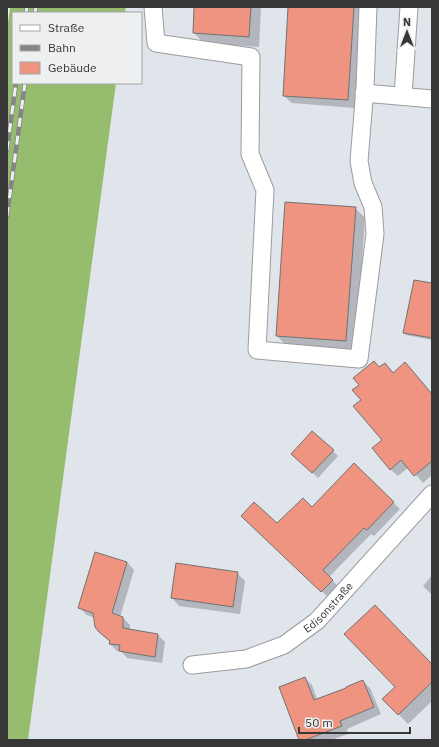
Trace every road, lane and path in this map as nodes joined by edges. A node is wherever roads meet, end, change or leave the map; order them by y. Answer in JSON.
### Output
{"nodes":[{"id":1,"x":153,"y":7,"type":"edge"},
{"id":2,"x":368,"y":7,"type":"edge"},
{"id":3,"x":410,"y":7,"type":"edge"},
{"id":4,"x":364,"y":93,"type":"junction"},
{"id":5,"x":403,"y":96,"type":"junction"},
{"id":6,"x":432,"y":99,"type":"edge"},
{"id":7,"x":432,"y":494,"type":"edge"},
{"id":8,"x":192,"y":665,"type":"dead end"}],
"edges":[{"from":1,"to":4,"type":"street"},
{"from":2,"to":4,"type":"street"},
{"from":3,"to":5,"type":"street"},
{"from":4,"to":5,"type":"street"},
{"from":5,"to":6,"type":"street"},
{"from":7,"to":8,"type":"street","name":"Edisonstraße"}]}
